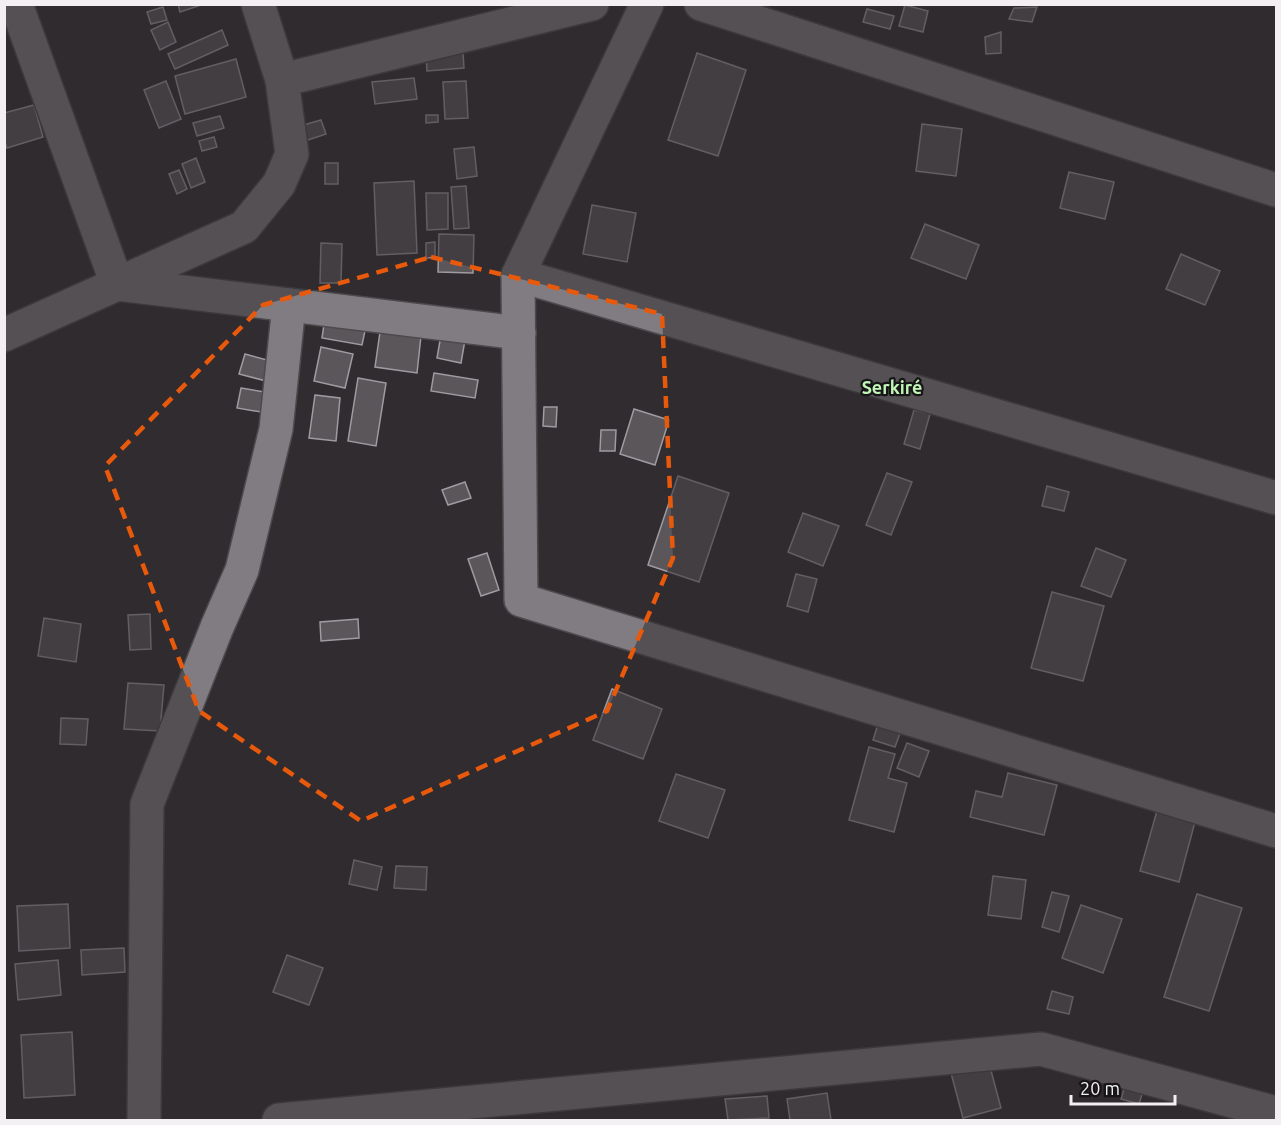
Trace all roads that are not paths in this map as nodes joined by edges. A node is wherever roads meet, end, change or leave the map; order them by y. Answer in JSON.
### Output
{"nodes":[{"id":1,"x":16,"y":4,"type":"edge"},
{"id":2,"x":258,"y":4,"type":"edge"},
{"id":3,"x":592,"y":4,"type":"edge"},
{"id":4,"x":647,"y":4,"type":"edge"},
{"id":5,"x":701,"y":4,"type":"edge"},
{"id":6,"x":282,"y":80,"type":"junction"},
{"id":7,"x":1276,"y":190,"type":"edge"},
{"id":8,"x":518,"y":275,"type":"junction"},
{"id":9,"x":117,"y":284,"type":"junction"},
{"id":10,"x":289,"y":305,"type":"junction"},
{"id":11,"x":519,"y":333,"type":"junction"},
{"id":12,"x":4,"y":335,"type":"edge"},
{"id":13,"x":1276,"y":498,"type":"edge"},
{"id":14,"x":1276,"y":831,"type":"edge"},
{"id":15,"x":1276,"y":1113,"type":"edge"},
{"id":16,"x":144,"y":1120,"type":"edge"},
{"id":17,"x":279,"y":1120,"type":"edge"}],
"edges":[{"from":1,"to":9,"type":"street"},
{"from":2,"to":6,"type":"street"},
{"from":3,"to":6,"type":"street"},
{"from":4,"to":8,"type":"street"},
{"from":5,"to":7,"type":"street"},
{"from":6,"to":9,"type":"street"},
{"from":8,"to":11,"type":"street"},
{"from":8,"to":13,"type":"street"},
{"from":9,"to":10,"type":"street"},
{"from":9,"to":12,"type":"street"},
{"from":10,"to":11,"type":"street"},
{"from":10,"to":16,"type":"street"},
{"from":11,"to":14,"type":"street"},
{"from":15,"to":17,"type":"street"}]}
